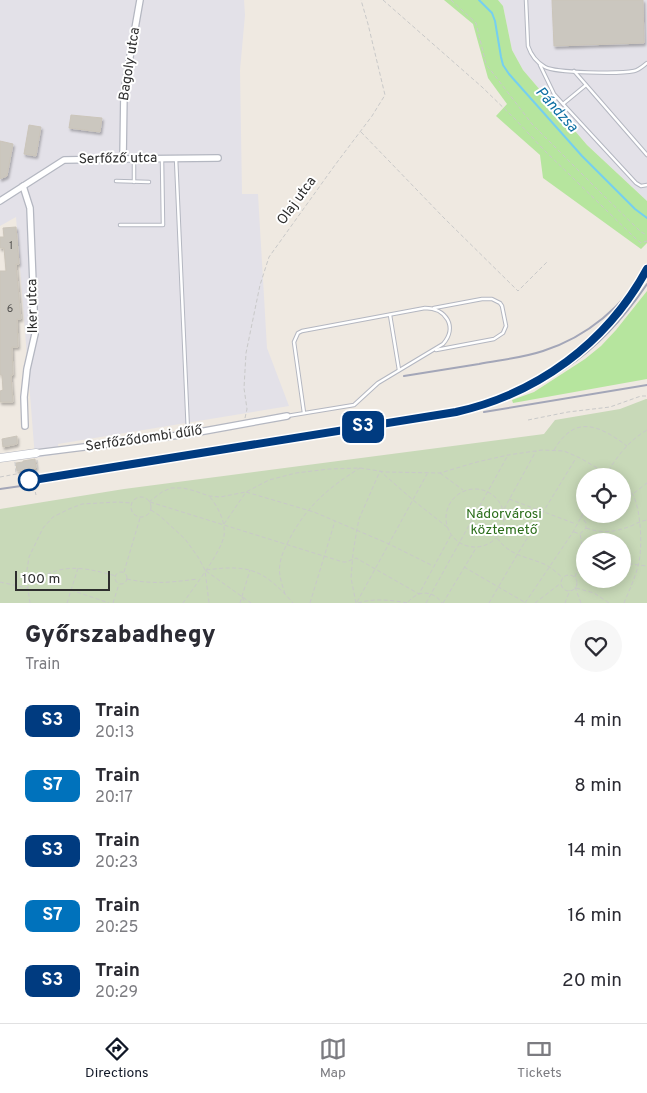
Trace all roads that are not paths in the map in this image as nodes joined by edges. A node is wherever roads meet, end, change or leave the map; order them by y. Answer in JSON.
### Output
{"nodes":[{"id":1,"x":140,"y":0,"type":"edge"},
{"id":2,"x":526,"y":0,"type":"edge"},
{"id":3,"x":539,"y":63,"type":"junction"},
{"id":4,"x":647,"y":63,"type":"edge"},
{"id":5,"x":574,"y":72,"type":"junction"},
{"id":6,"x":586,"y":86,"type":"junction"},
{"id":7,"x":563,"y":104,"type":"junction"},
{"id":8,"x":647,"y":155,"type":"edge"},
{"id":9,"x":162,"y":158,"type":"junction"},
{"id":10,"x":176,"y":158,"type":"junction"},
{"id":11,"x":218,"y":158,"type":"dead end"},
{"id":12,"x":123,"y":159,"type":"junction"},
{"id":13,"x":134,"y":159,"type":"junction"},
{"id":14,"x":116,"y":181,"type":"dead end"},
{"id":15,"x":134,"y":182,"type":"junction"},
{"id":16,"x":149,"y":182,"type":"dead end"},
{"id":17,"x":647,"y":185,"type":"edge"},
{"id":18,"x":24,"y":186,"type":"junction"},
{"id":19,"x":0,"y":201,"type":"edge"},
{"id":20,"x":120,"y":225,"type":"dead end"},
{"id":21,"x":432,"y":308,"type":"junction"},
{"id":22,"x":390,"y":314,"type":"junction"},
{"id":23,"x":432,"y":350,"type":"junction"},
{"id":24,"x":400,"y":370,"type":"junction"},
{"id":25,"x":304,"y":413,"type":"junction"},
{"id":26,"x":287,"y":416,"type":"joint"},
{"id":27,"x":24,"y":426,"type":"dead end"},
{"id":28,"x":188,"y":434,"type":"junction"},
{"id":29,"x":36,"y":453,"type":"joint"},
{"id":30,"x":0,"y":458,"type":"edge"}],
"edges":[{"from":1,"to":12,"type":"street","name":"Bagoly utca"},
{"from":2,"to":3,"type":"lane"},
{"from":3,"to":5,"type":"lane"},
{"from":3,"to":7,"type":"lane"},
{"from":4,"to":5,"type":"lane"},
{"from":5,"to":6,"type":"lane"},
{"from":6,"to":7,"type":"lane"},
{"from":6,"to":8,"type":"lane"},
{"from":7,"to":17,"type":"lane"},
{"from":9,"to":10,"type":"street","name":"Serfőző utca"},
{"from":9,"to":13,"type":"street","name":"Serfőző utca"},
{"from":9,"to":20,"type":"lane"},
{"from":10,"to":11,"type":"street","name":"Serfőző utca"},
{"from":10,"to":28,"type":"lane"},
{"from":12,"to":13,"type":"street","name":"Serfőző utca"},
{"from":12,"to":18,"type":"street","name":"Serfőző utca"},
{"from":13,"to":15,"type":"lane"},
{"from":14,"to":15,"type":"lane"},
{"from":15,"to":16,"type":"lane"},
{"from":18,"to":19,"type":"street","name":"Serfőző utca"},
{"from":18,"to":27,"type":"street","name":"Iker utca"},
{"from":21,"to":22,"type":"lane"},
{"from":21,"to":23,"type":"lane"},
{"from":21,"to":23,"type":"lane"},
{"from":22,"to":24,"type":"lane"},
{"from":22,"to":25,"type":"lane"},
{"from":23,"to":24,"type":"lane"},
{"from":24,"to":25,"type":"lane"},
{"from":25,"to":26,"type":"lane"},
{"from":26,"to":28,"type":"street","name":"Serfőződombi dűlő"},
{"from":28,"to":29,"type":"street","name":"Serfőződombi dűlő"},
{"from":29,"to":30,"type":"street","name":"Serfőződombi dűlő"}]}
